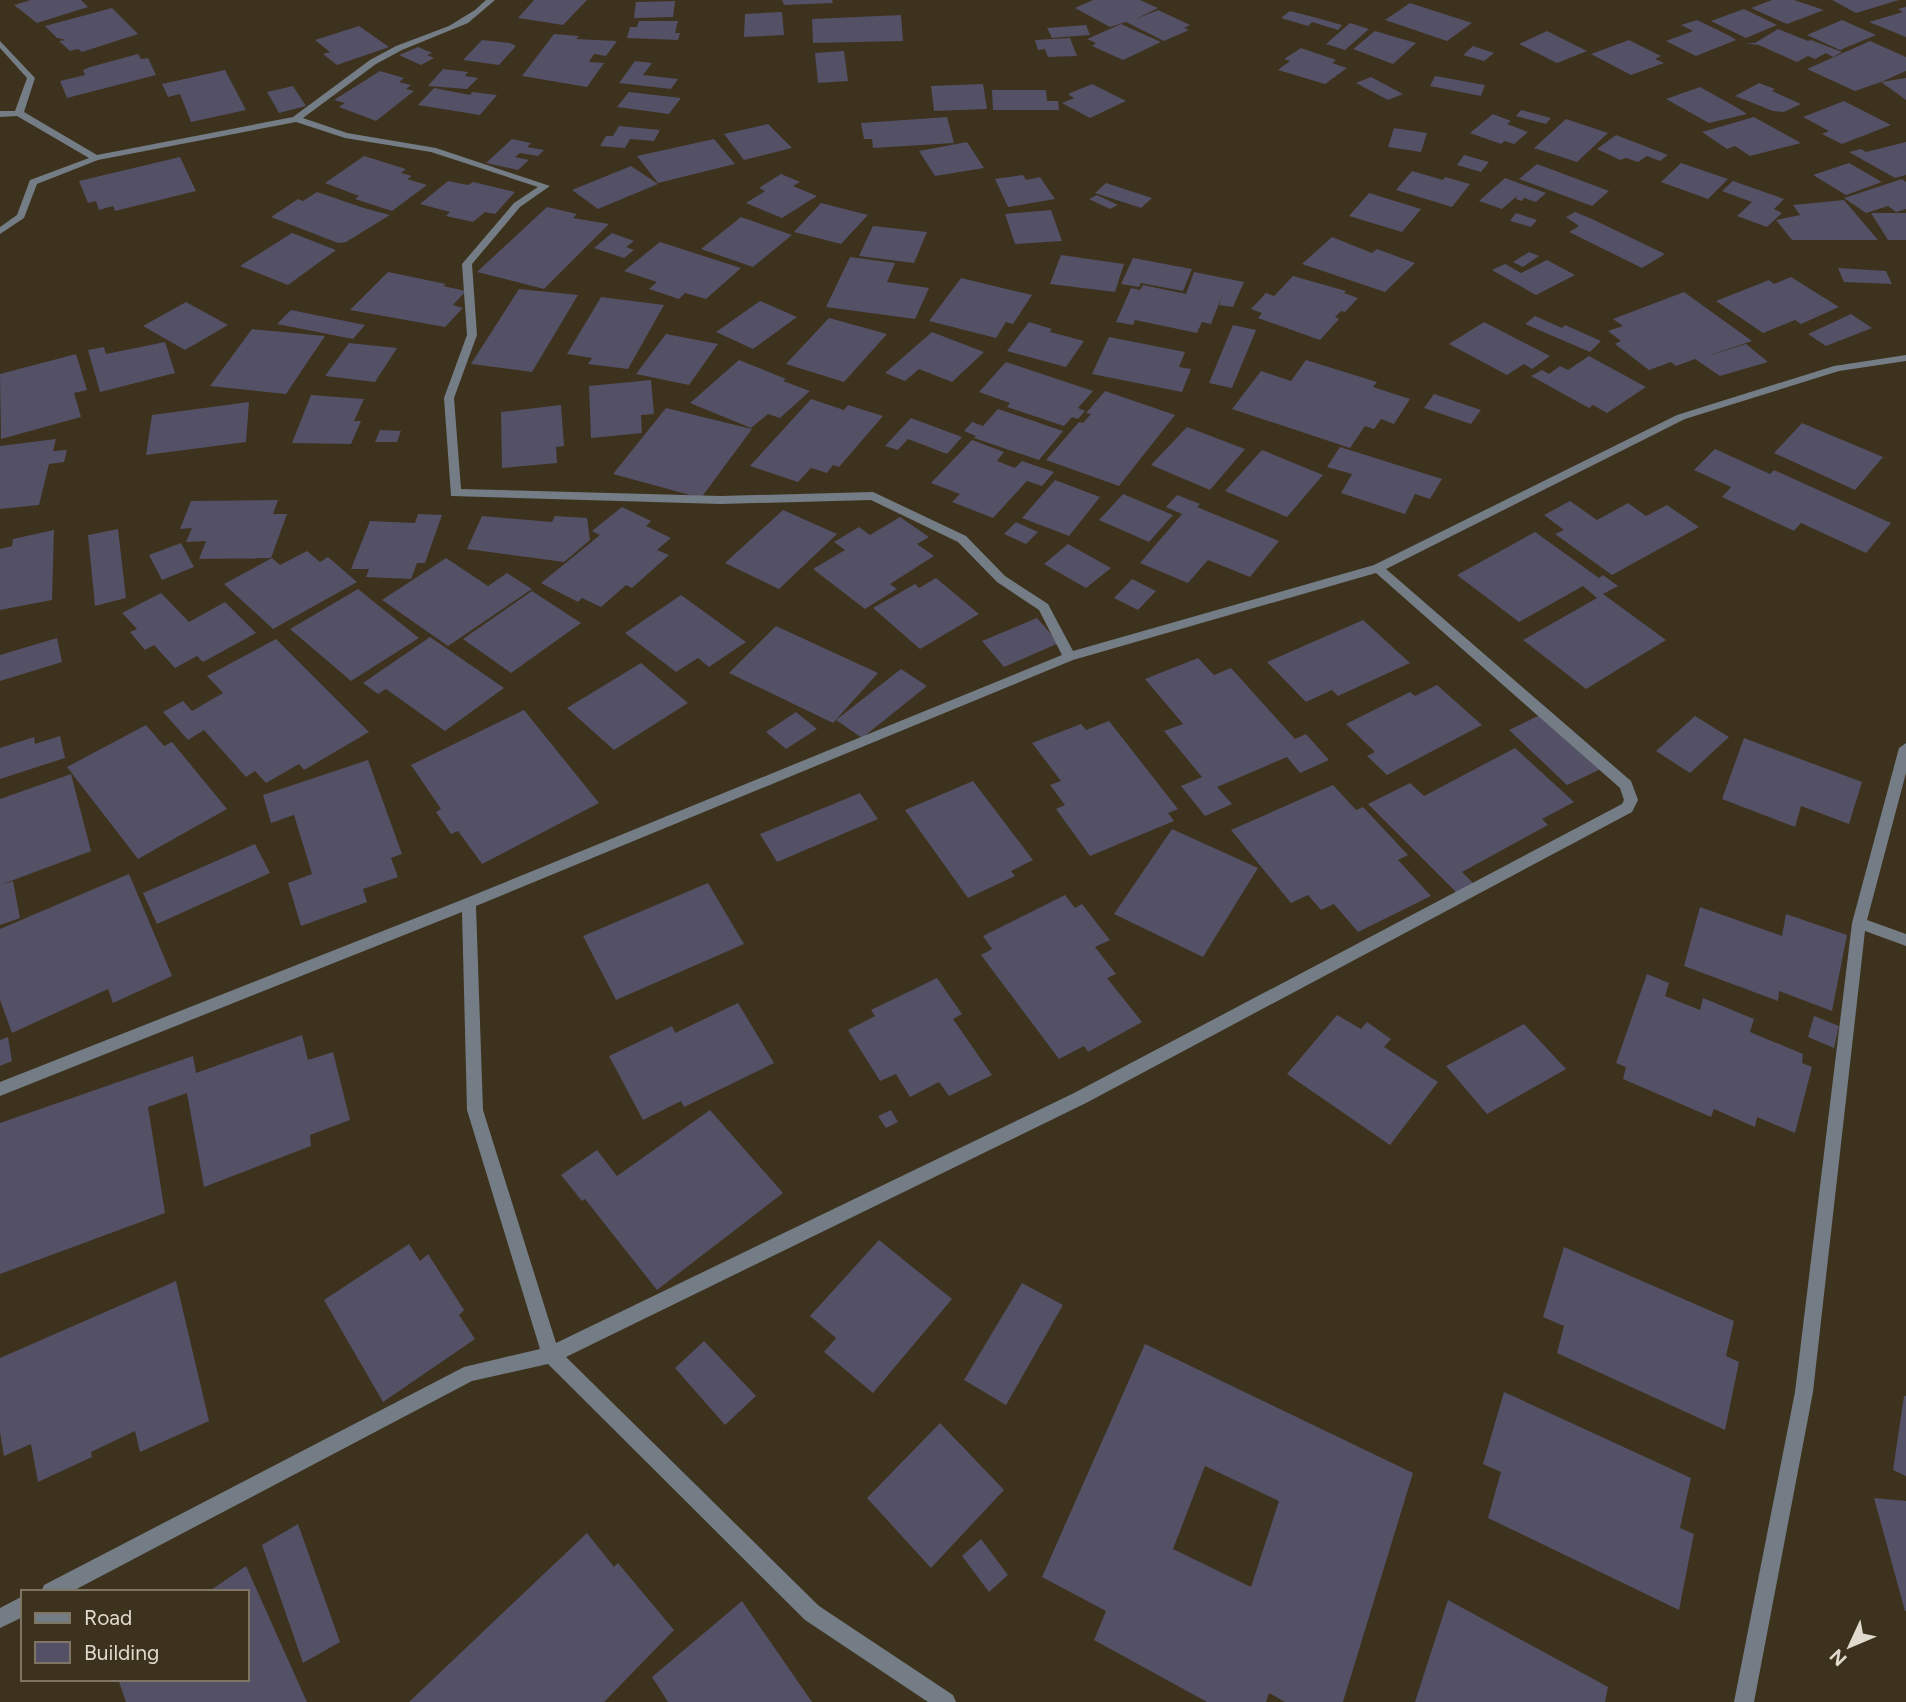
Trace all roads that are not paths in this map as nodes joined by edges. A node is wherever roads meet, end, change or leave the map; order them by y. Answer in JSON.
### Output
{"nodes":[{"id":1,"x":491,"y":0,"type":"edge"},
{"id":2,"x":0,"y":43,"type":"edge"},
{"id":3,"x":19,"y":113,"type":"junction"},
{"id":4,"x":0,"y":114,"type":"edge"},
{"id":5,"x":296,"y":119,"type":"junction"},
{"id":6,"x":96,"y":158,"type":"junction"},
{"id":7,"x":0,"y":231,"type":"edge"},
{"id":8,"x":1906,"y":358,"type":"edge"},
{"id":9,"x":1378,"y":568,"type":"junction"},
{"id":10,"x":1069,"y":657,"type":"junction"},
{"id":11,"x":1906,"y":748,"type":"edge"},
{"id":12,"x":469,"y":903,"type":"junction"},
{"id":13,"x":1858,"y":923,"type":"junction"},
{"id":14,"x":1906,"y":940,"type":"edge"},
{"id":15,"x":0,"y":1089,"type":"edge"},
{"id":16,"x":551,"y":1355,"type":"junction"},
{"id":17,"x":55,"y":1590,"type":"edge"},
{"id":18,"x":21,"y":1607,"type":"edge"},
{"id":19,"x":0,"y":1618,"type":"edge"},
{"id":20,"x":946,"y":1702,"type":"edge"},
{"id":21,"x":1744,"y":1702,"type":"edge"}],
"edges":[{"from":1,"to":5,"type":"street"},
{"from":2,"to":3,"type":"street"},
{"from":3,"to":4,"type":"street"},
{"from":3,"to":6,"type":"street"},
{"from":5,"to":6,"type":"street"},
{"from":5,"to":10,"type":"street"},
{"from":6,"to":7,"type":"street"},
{"from":8,"to":9,"type":"street"},
{"from":9,"to":10,"type":"street"},
{"from":9,"to":16,"type":"street"},
{"from":10,"to":12,"type":"street"},
{"from":11,"to":13,"type":"street"},
{"from":12,"to":15,"type":"street"},
{"from":12,"to":16,"type":"street"},
{"from":13,"to":14,"type":"street"},
{"from":13,"to":21,"type":"street"},
{"from":16,"to":17,"type":"street"},
{"from":16,"to":20,"type":"street"},
{"from":18,"to":19,"type":"street"}]}
